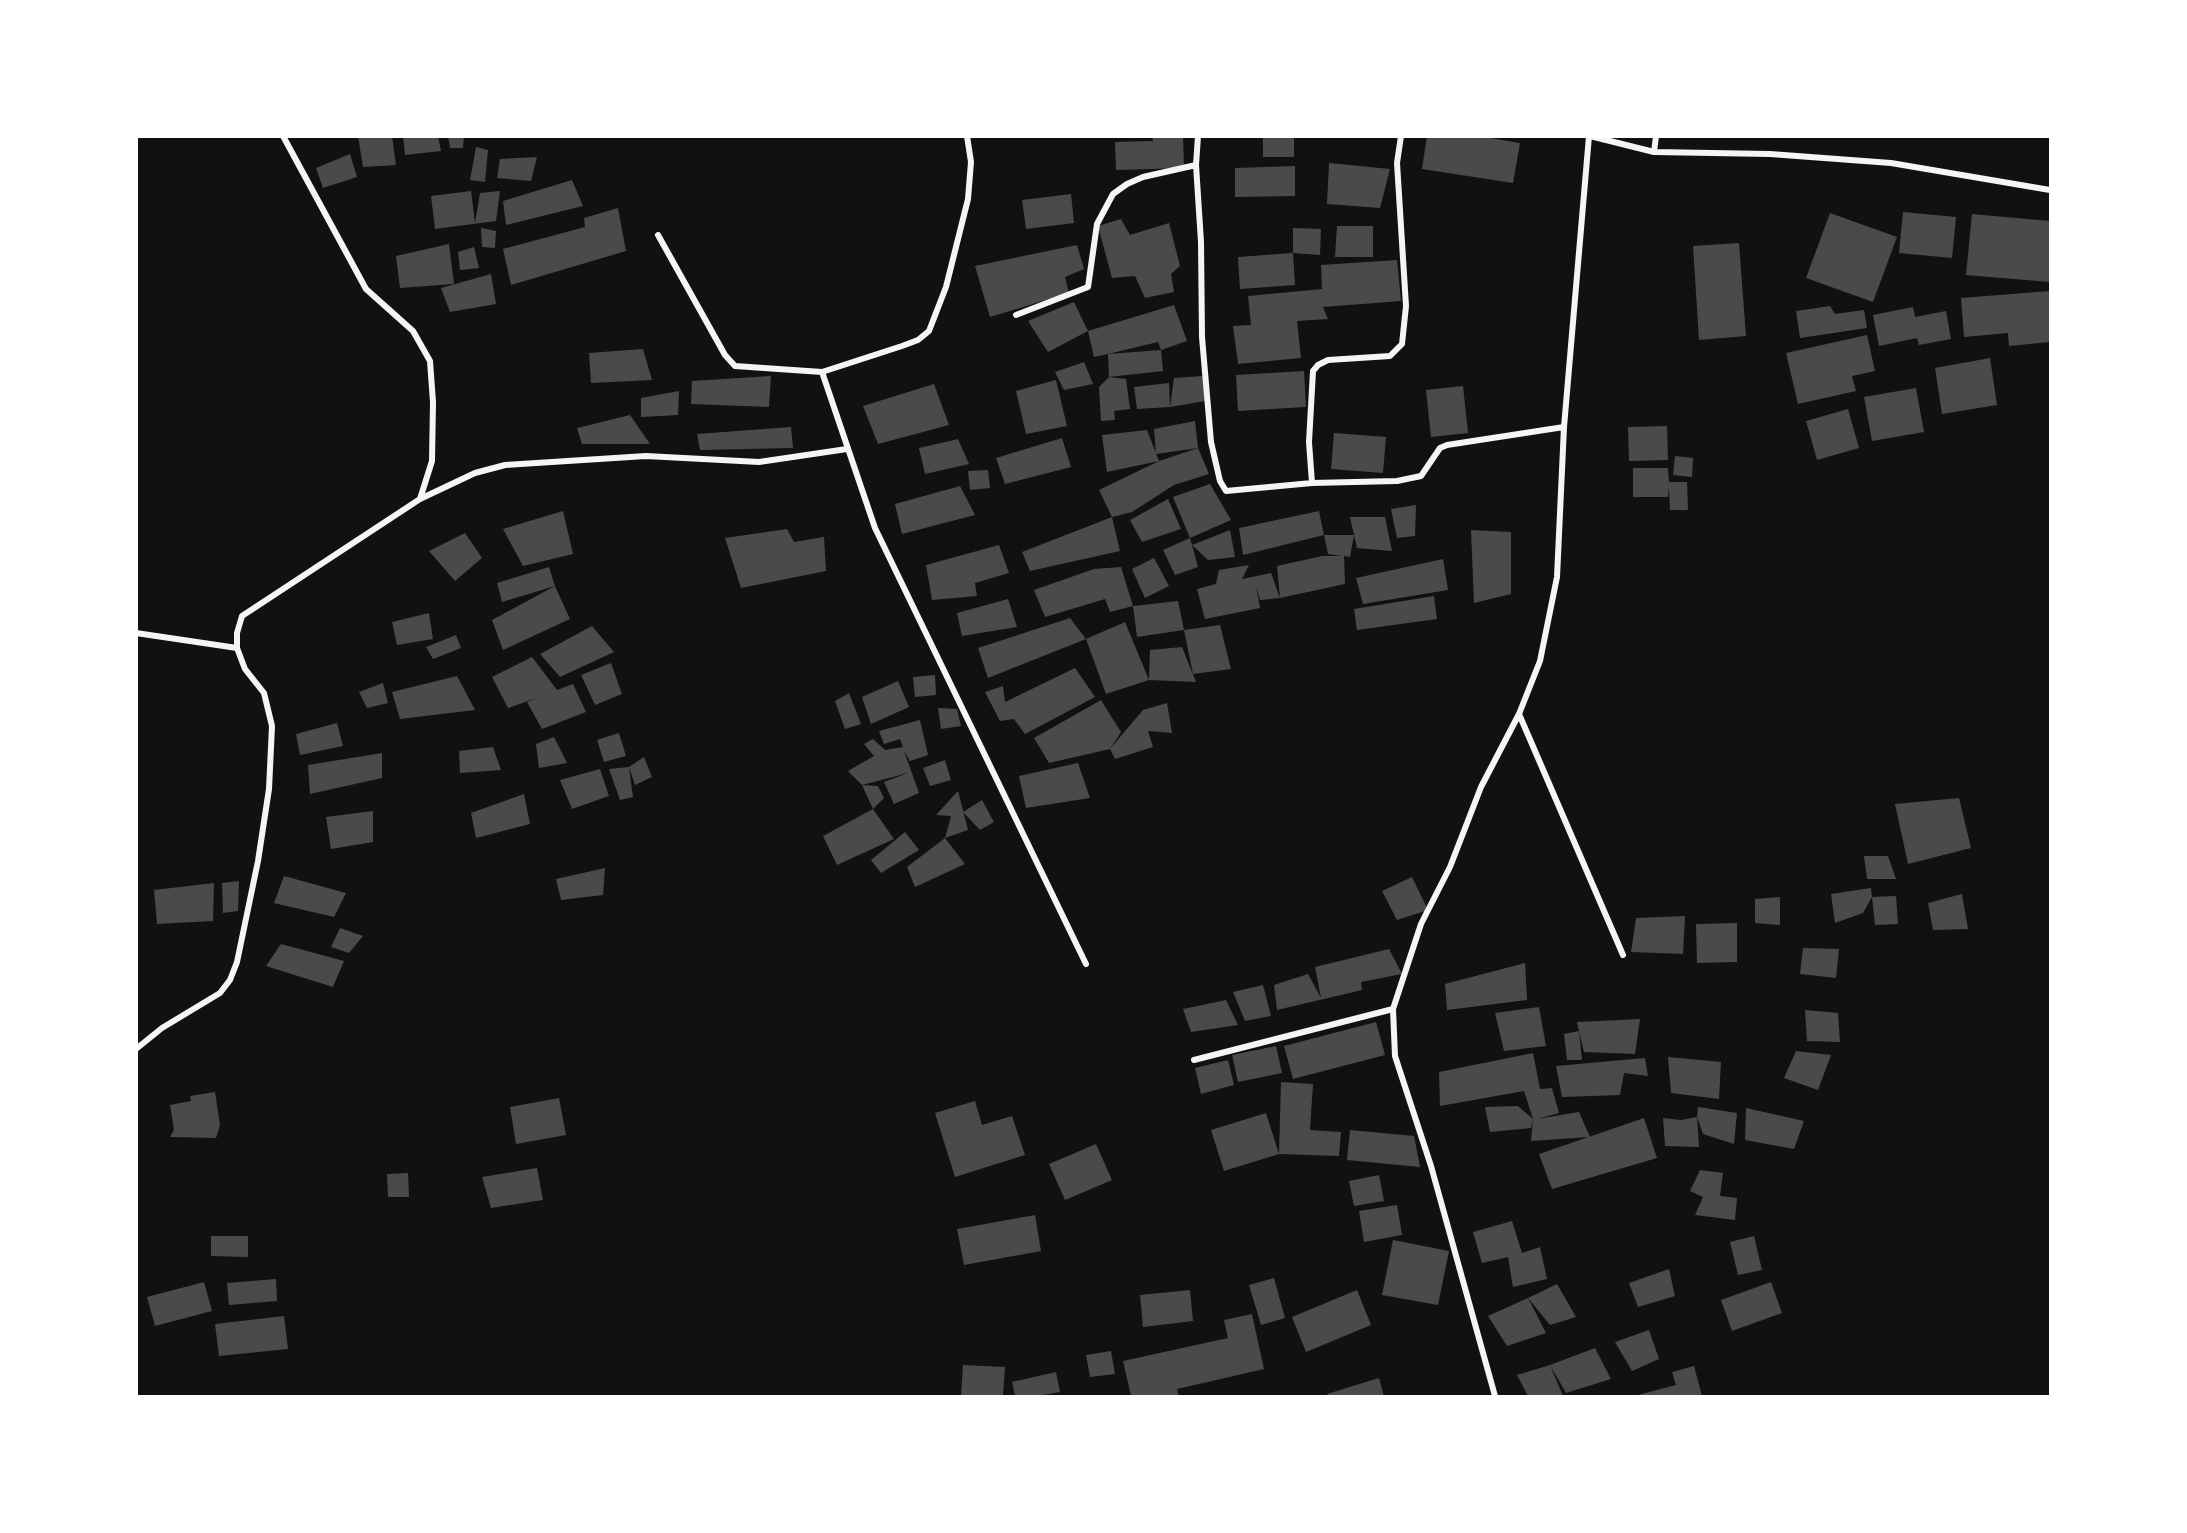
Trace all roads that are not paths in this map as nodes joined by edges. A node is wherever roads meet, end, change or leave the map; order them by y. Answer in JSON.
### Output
{"nodes":[{"id":1,"x":283,"y":136,"type":"edge"},
{"id":2,"x":967,"y":136,"type":"edge"},
{"id":3,"x":1198,"y":136,"type":"edge"},
{"id":4,"x":1401,"y":136,"type":"edge"},
{"id":5,"x":1590,"y":136,"type":"edge"},
{"id":6,"x":1656,"y":136,"type":"edge"},
{"id":7,"x":1654,"y":152,"type":"junction"},
{"id":8,"x":1196,"y":165,"type":"junction"},
{"id":9,"x":2050,"y":190,"type":"edge"},
{"id":10,"x":658,"y":235,"type":"dead end"},
{"id":11,"x":1016,"y":315,"type":"dead end"},
{"id":12,"x":822,"y":372,"type":"junction"},
{"id":13,"x":1564,"y":427,"type":"junction"},
{"id":14,"x":847,"y":449,"type":"junction"},
{"id":15,"x":1312,"y":483,"type":"junction"},
{"id":16,"x":420,"y":499,"type":"junction"},
{"id":17,"x":136,"y":633,"type":"edge"},
{"id":18,"x":237,"y":648,"type":"junction"},
{"id":19,"x":1519,"y":714,"type":"junction"},
{"id":20,"x":1623,"y":955,"type":"dead end"},
{"id":21,"x":1086,"y":964,"type":"dead end"},
{"id":22,"x":1393,"y":1009,"type":"junction"},
{"id":23,"x":136,"y":1049,"type":"edge"},
{"id":24,"x":1194,"y":1060,"type":"dead end"},
{"id":25,"x":1495,"y":1396,"type":"edge"}],
"edges":[{"from":1,"to":16,"type":"street"},
{"from":2,"to":12,"type":"street"},
{"from":3,"to":8,"type":"street"},
{"from":4,"to":15,"type":"street"},
{"from":5,"to":7,"type":"street"},
{"from":5,"to":13,"type":"street"},
{"from":6,"to":7,"type":"street"},
{"from":7,"to":9,"type":"street"},
{"from":8,"to":11,"type":"street"},
{"from":8,"to":15,"type":"street"},
{"from":10,"to":12,"type":"street"},
{"from":12,"to":14,"type":"street"},
{"from":13,"to":15,"type":"street"},
{"from":13,"to":19,"type":"street"},
{"from":14,"to":16,"type":"street"},
{"from":14,"to":21,"type":"street"},
{"from":16,"to":18,"type":"street"},
{"from":17,"to":18,"type":"street"},
{"from":18,"to":23,"type":"street"},
{"from":19,"to":20,"type":"street"},
{"from":19,"to":22,"type":"street"},
{"from":22,"to":24,"type":"street"},
{"from":22,"to":25,"type":"street"}]}
